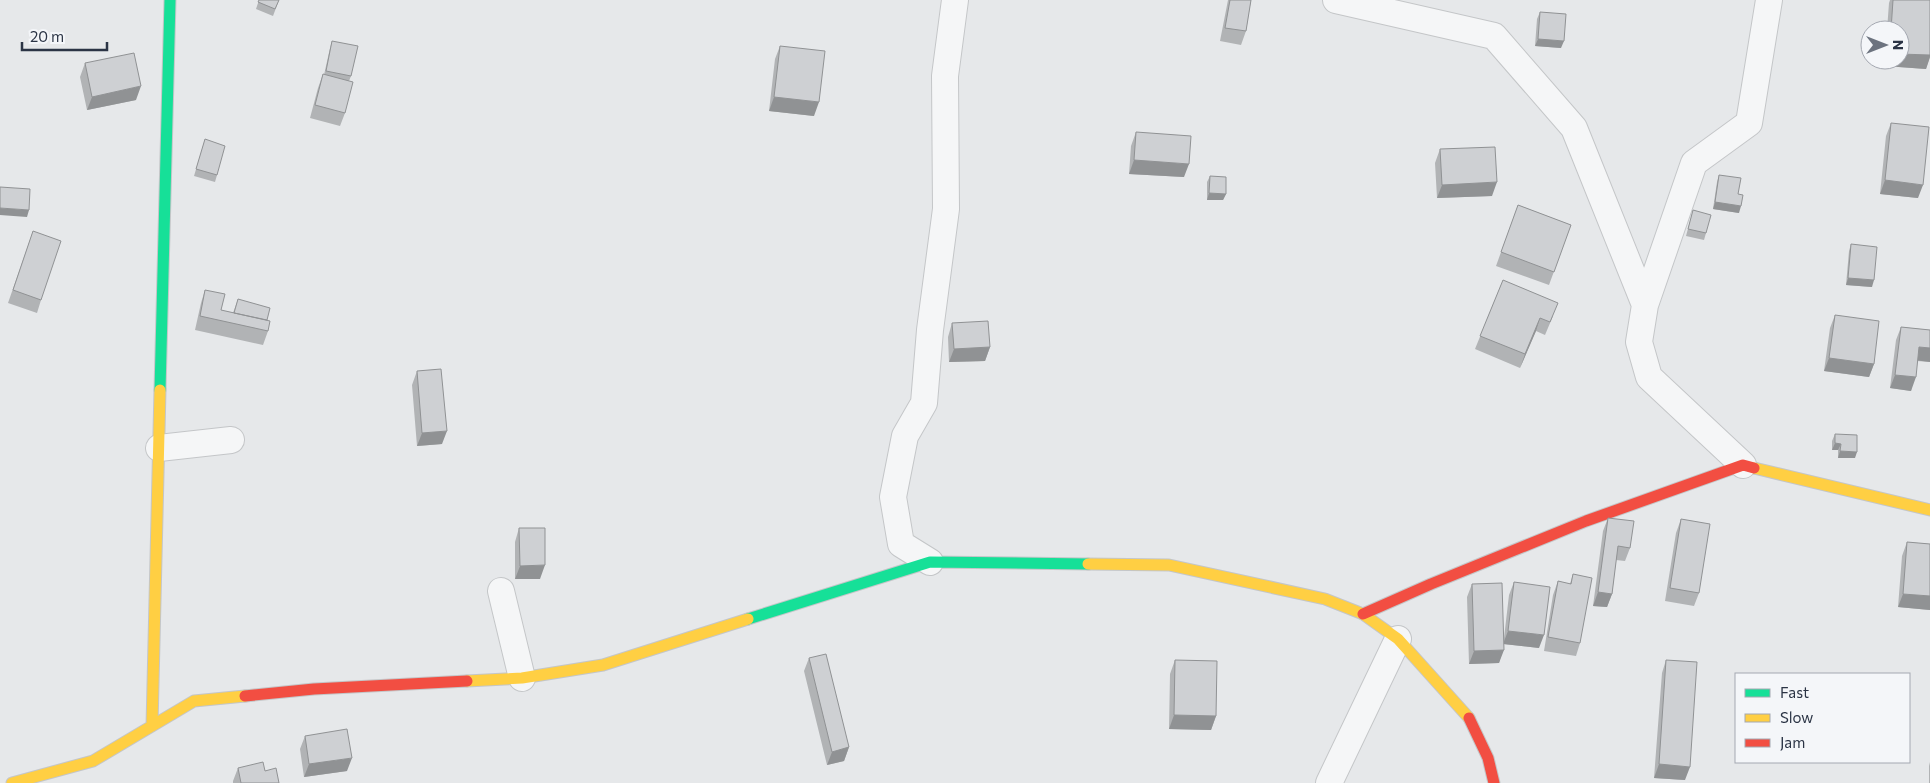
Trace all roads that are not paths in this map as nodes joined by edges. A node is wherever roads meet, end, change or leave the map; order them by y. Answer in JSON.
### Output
{"nodes":[{"id":1,"x":170,"y":0,"type":"edge"},
{"id":2,"x":955,"y":0,"type":"edge"},
{"id":3,"x":1336,"y":0,"type":"edge"},
{"id":4,"x":1769,"y":0,"type":"edge"},
{"id":5,"x":1645,"y":305,"type":"junction"},
{"id":6,"x":231,"y":440,"type":"dead end"},
{"id":7,"x":159,"y":448,"type":"junction"},
{"id":8,"x":1743,"y":465,"type":"junction"},
{"id":9,"x":1930,"y":510,"type":"edge"},
{"id":10,"x":930,"y":562,"type":"junction"},
{"id":11,"x":502,"y":591,"type":"dead end"},
{"id":12,"x":1363,"y":614,"type":"junction"},
{"id":13,"x":1398,"y":640,"type":"junction"},
{"id":14,"x":522,"y":678,"type":"junction"},
{"id":15,"x":152,"y":726,"type":"junction"},
{"id":16,"x":12,"y":783,"type":"edge"},
{"id":17,"x":1328,"y":783,"type":"edge"},
{"id":18,"x":1494,"y":783,"type":"edge"}],
"edges":[{"from":1,"to":7,"type":"street"},
{"from":2,"to":10,"type":"street"},
{"from":3,"to":5,"type":"street"},
{"from":4,"to":5,"type":"street"},
{"from":5,"to":8,"type":"street"},
{"from":6,"to":7,"type":"street"},
{"from":7,"to":15,"type":"street"},
{"from":8,"to":9,"type":"street"},
{"from":8,"to":12,"type":"street"},
{"from":10,"to":12,"type":"street"},
{"from":10,"to":14,"type":"street"},
{"from":11,"to":14,"type":"street"},
{"from":12,"to":13,"type":"street"},
{"from":13,"to":17,"type":"street"},
{"from":13,"to":18,"type":"street"},
{"from":14,"to":15,"type":"street"},
{"from":15,"to":16,"type":"street"}]}
